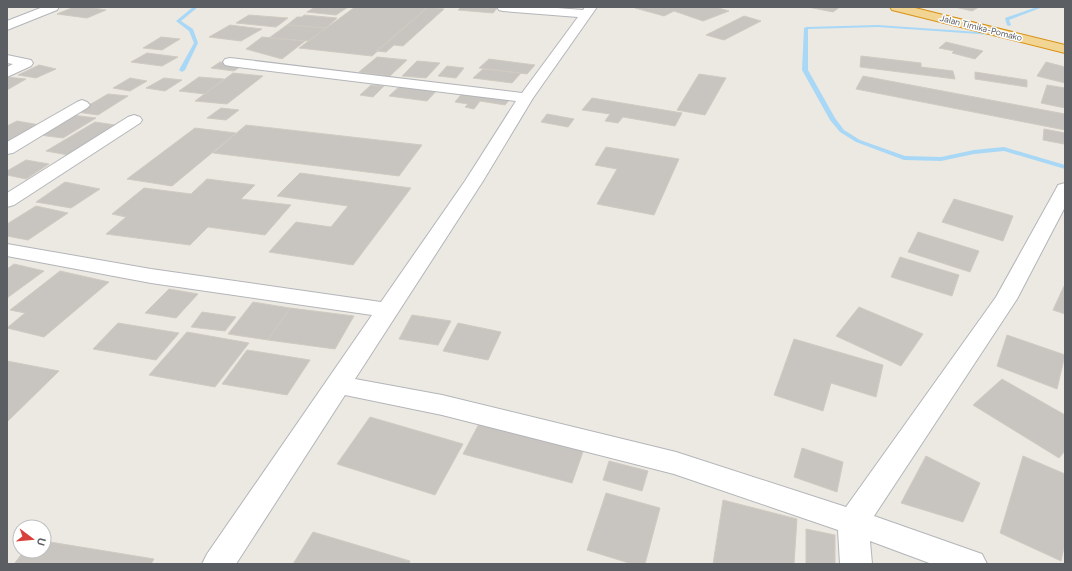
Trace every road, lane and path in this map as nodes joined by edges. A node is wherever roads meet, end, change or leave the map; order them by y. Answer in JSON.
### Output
{"nodes":[{"id":1,"x":53,"y":7,"type":"edge"},
{"id":2,"x":503,"y":7,"type":"edge"},
{"id":3,"x":896,"y":7,"type":"edge"},
{"id":4,"x":920,"y":7,"type":"edge"},
{"id":5,"x":588,"y":11,"type":"edge"},
{"id":6,"x":7,"y":26,"type":"edge"},
{"id":7,"x":1065,"y":42,"type":"edge"},
{"id":8,"x":1065,"y":50,"type":"edge"},
{"id":9,"x":7,"y":59,"type":"edge"},
{"id":10,"x":230,"y":62,"type":"dead end"},
{"id":11,"x":7,"y":72,"type":"edge"},
{"id":12,"x":526,"y":98,"type":"junction"},
{"id":13,"x":82,"y":105,"type":"dead end"},
{"id":14,"x":134,"y":120,"type":"dead end"},
{"id":15,"x":7,"y":149,"type":"edge"},
{"id":16,"x":1065,"y":189,"type":"edge"},
{"id":17,"x":7,"y":201,"type":"edge"},
{"id":18,"x":7,"y":250,"type":"edge"},
{"id":19,"x":387,"y":310,"type":"junction"},
{"id":20,"x":338,"y":385,"type":"junction"},
{"id":21,"x":853,"y":522,"type":"junction"},
{"id":22,"x":218,"y":564,"type":"edge"},
{"id":23,"x":856,"y":564,"type":"edge"},
{"id":24,"x":971,"y":564,"type":"edge"}],
"edges":[{"from":1,"to":6,"type":"street"},
{"from":2,"to":5,"type":"street"},
{"from":3,"to":8,"type":"highway","name":"Jalan Timika-Pomako"},
{"from":4,"to":7,"type":"highway","name":"Jalan Timika-Pomako"},
{"from":5,"to":12,"type":"street"},
{"from":9,"to":11,"type":"street"},
{"from":10,"to":12,"type":"street"},
{"from":12,"to":19,"type":"street"},
{"from":13,"to":15,"type":"street"},
{"from":14,"to":17,"type":"street"},
{"from":16,"to":21,"type":"street"},
{"from":18,"to":19,"type":"street"},
{"from":19,"to":20,"type":"street"},
{"from":20,"to":21,"type":"street"},
{"from":20,"to":22,"type":"street"},
{"from":21,"to":23,"type":"street"},
{"from":21,"to":24,"type":"street"}]}
